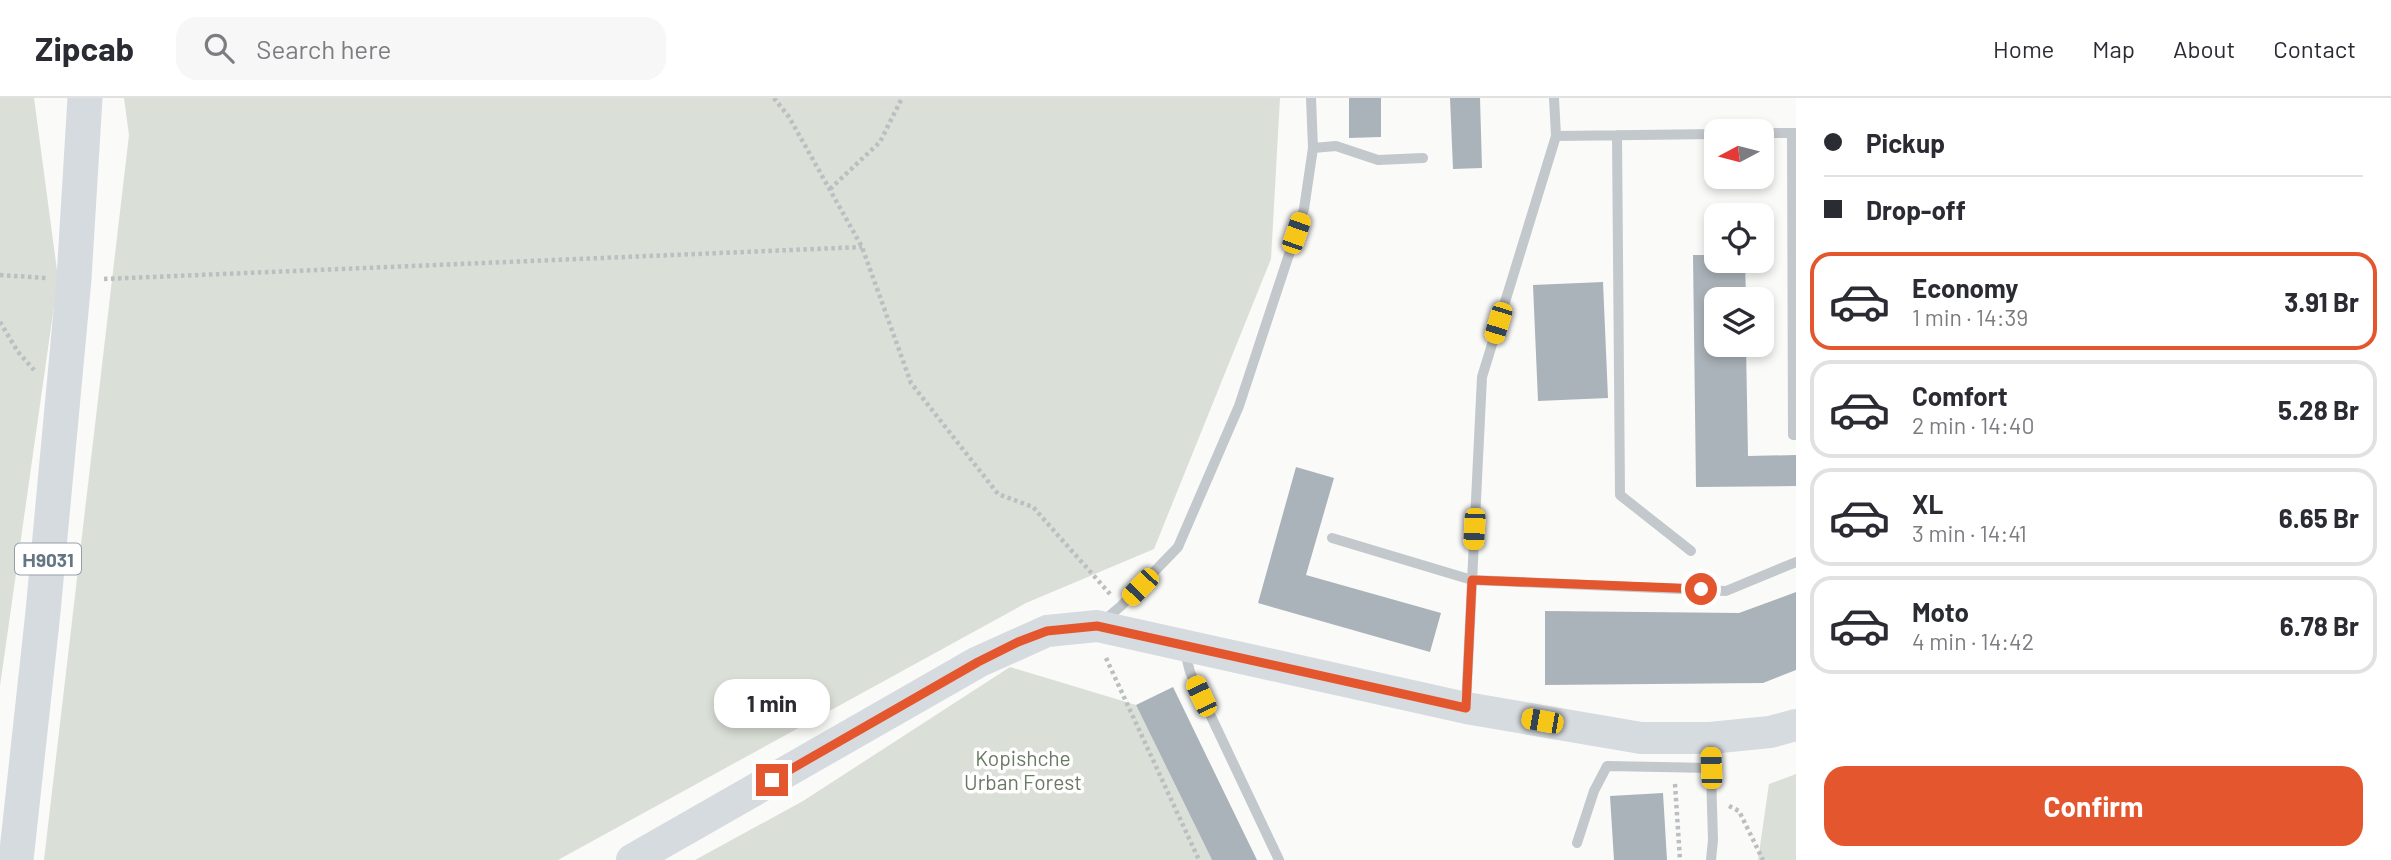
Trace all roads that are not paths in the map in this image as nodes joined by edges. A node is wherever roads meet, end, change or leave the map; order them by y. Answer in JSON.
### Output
{"nodes":[{"id":1,"x":85,"y":98,"type":"edge"},
{"id":2,"x":1311,"y":98,"type":"edge"},
{"id":3,"x":1555,"y":98,"type":"edge"},
{"id":4,"x":1774,"y":133,"type":"edge"},
{"id":5,"x":1794,"y":133,"type":"edge"},
{"id":6,"x":1704,"y":134,"type":"edge"},
{"id":7,"x":1617,"y":135,"type":"junction"},
{"id":8,"x":1556,"y":136,"type":"junction"},
{"id":9,"x":1313,"y":148,"type":"junction"},
{"id":10,"x":1423,"y":158,"type":"dead end"},
{"id":11,"x":1796,"y":435,"type":"edge"},
{"id":12,"x":1332,"y":538,"type":"dead end"},
{"id":13,"x":1691,"y":551,"type":"dead end"},
{"id":14,"x":1796,"y":562,"type":"edge"},
{"id":15,"x":1472,"y":580,"type":"junction"},
{"id":16,"x":1097,"y":626,"type":"junction"},
{"id":17,"x":1183,"y":646,"type":"junction"},
{"id":18,"x":1466,"y":708,"type":"junction"},
{"id":19,"x":1796,"y":725,"type":"edge"},
{"id":20,"x":1710,"y":753,"type":"junction"},
{"id":21,"x":1577,"y":843,"type":"dead end"},
{"id":22,"x":16,"y":860,"type":"edge"},
{"id":23,"x":632,"y":860,"type":"edge"},
{"id":24,"x":1279,"y":860,"type":"edge"},
{"id":25,"x":1712,"y":860,"type":"edge"}],
"edges":[{"from":1,"to":22,"type":"main road","number":"Н9031"},
{"from":2,"to":9,"type":"lane"},
{"from":3,"to":8,"type":"lane"},
{"from":4,"to":5,"type":"lane"},
{"from":5,"to":11,"type":"lane"},
{"from":6,"to":7,"type":"lane"},
{"from":7,"to":8,"type":"lane"},
{"from":7,"to":13,"type":"lane"},
{"from":8,"to":15,"type":"lane"},
{"from":9,"to":10,"type":"lane"},
{"from":9,"to":16,"type":"lane"},
{"from":12,"to":15,"type":"lane"},
{"from":14,"to":15,"type":"lane"},
{"from":15,"to":18,"type":"lane"},
{"from":16,"to":17,"type":"street"},
{"from":16,"to":23,"type":"street"},
{"from":17,"to":18,"type":"street"},
{"from":17,"to":24,"type":"lane"},
{"from":18,"to":20,"type":"street"},
{"from":19,"to":20,"type":"street"},
{"from":20,"to":21,"type":"lane"},
{"from":20,"to":25,"type":"lane"}]}
